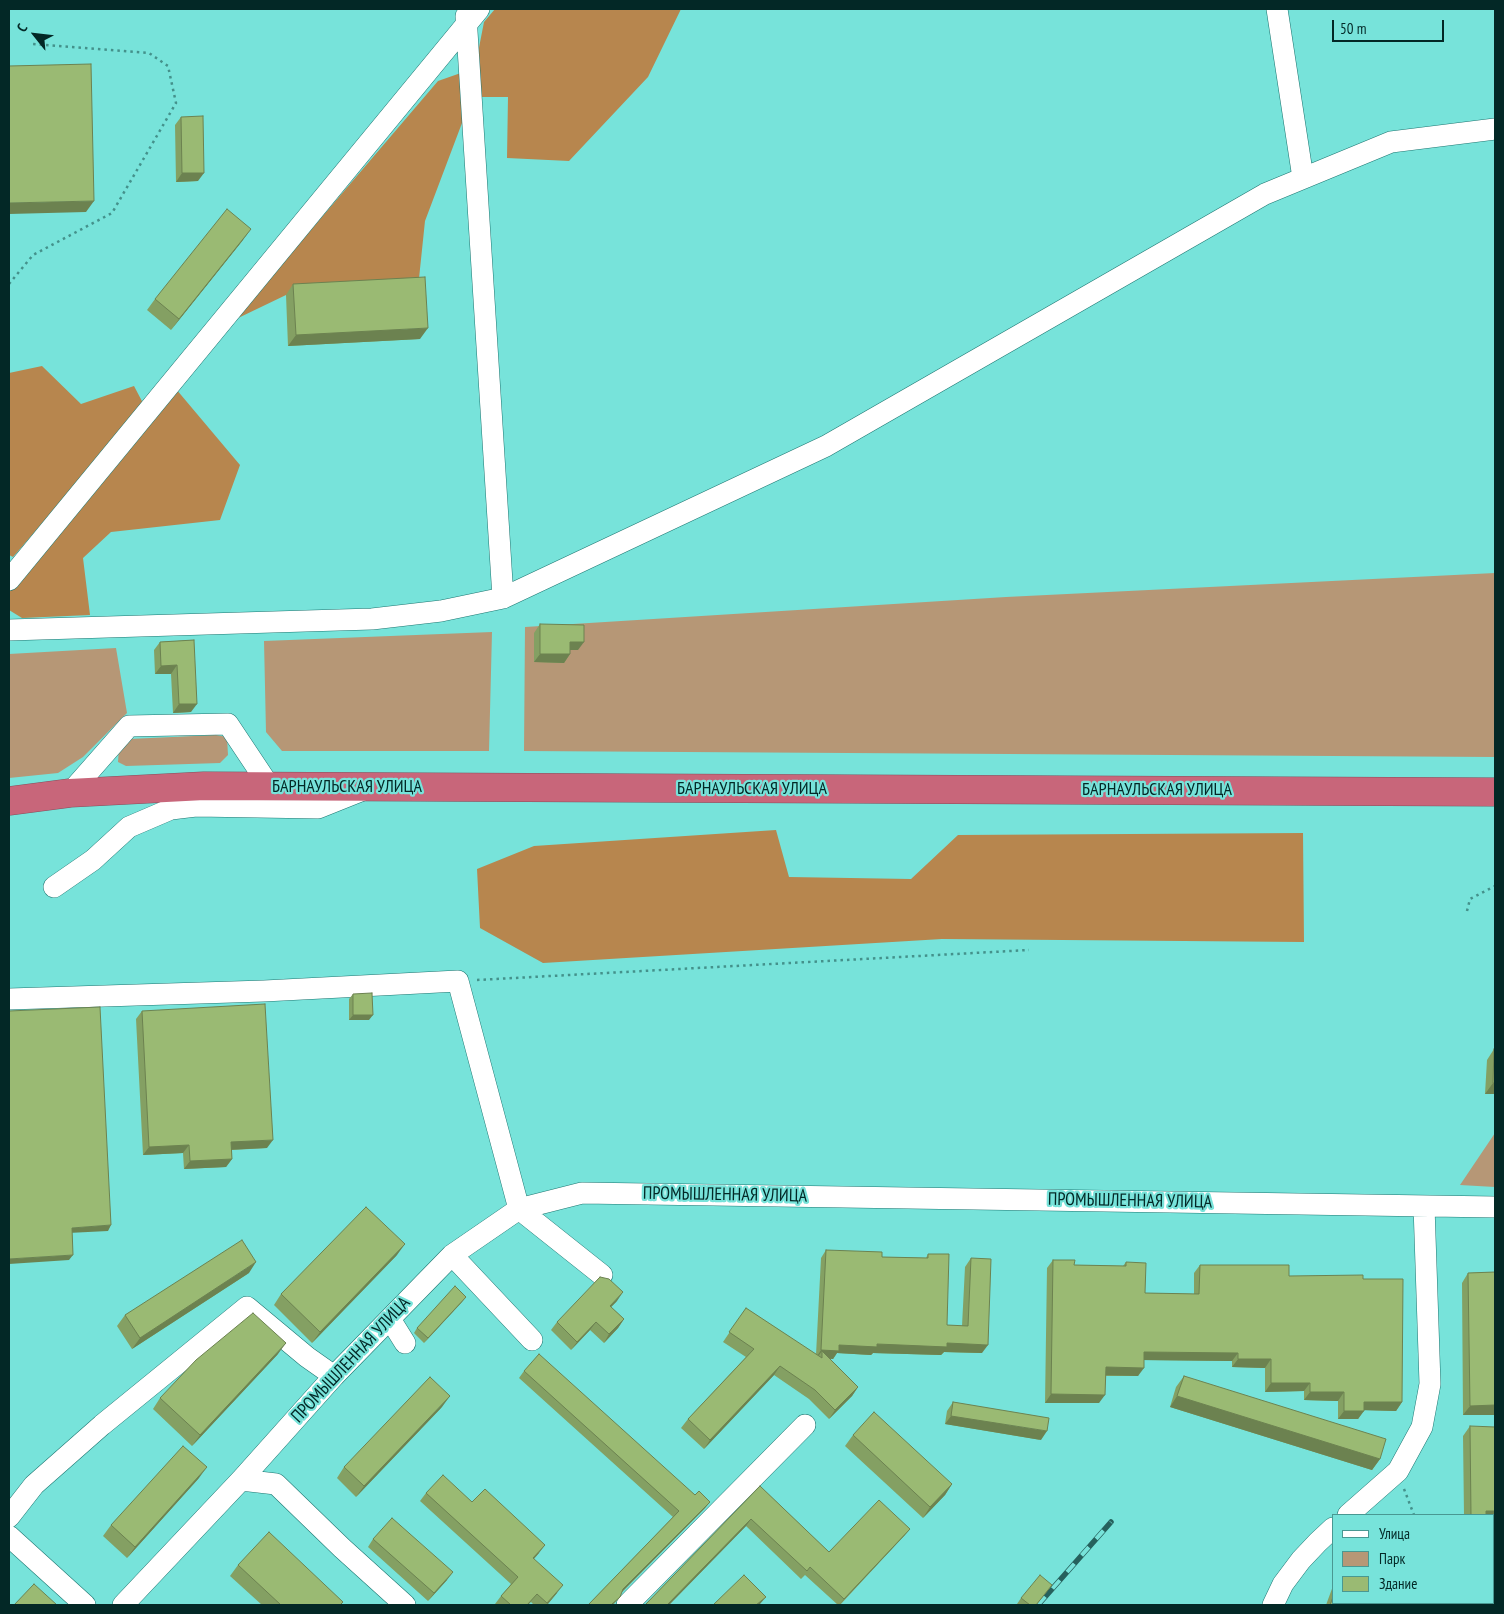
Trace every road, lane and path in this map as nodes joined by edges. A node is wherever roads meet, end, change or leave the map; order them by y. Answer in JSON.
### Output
{"nodes":[{"id":1,"x":1277,"y":9,"type":"edge"},
{"id":2,"x":470,"y":14,"type":"edge"},
{"id":3,"x":33,"y":44,"type":"dead end"},
{"id":4,"x":1495,"y":129,"type":"edge"},
{"id":5,"x":1303,"y":178,"type":"junction"},
{"id":6,"x":9,"y":284,"type":"edge"},
{"id":7,"x":9,"y":580,"type":"edge"},
{"id":8,"x":503,"y":598,"type":"junction"},
{"id":9,"x":9,"y":630,"type":"edge"},
{"id":10,"x":270,"y":786,"type":"junction"},
{"id":11,"x":370,"y":787,"type":"junction"},
{"id":12,"x":1495,"y":792,"type":"edge"},
{"id":13,"x":70,"y":793,"type":"junction"},
{"id":14,"x":9,"y":801,"type":"edge"},
{"id":15,"x":54,"y":886,"type":"dead end"},
{"id":16,"x":1495,"y":886,"type":"edge"},
{"id":17,"x":1467,"y":911,"type":"dead end"},
{"id":18,"x":1029,"y":950,"type":"dead end"},
{"id":19,"x":458,"y":981,"type":"junction"},
{"id":20,"x":9,"y":1000,"type":"edge"},
{"id":21,"x":1424,"y":1206,"type":"junction"},
{"id":22,"x":1495,"y":1207,"type":"edge"},
{"id":23,"x":519,"y":1209,"type":"junction"},
{"id":24,"x":452,"y":1255,"type":"junction"},
{"id":25,"x":602,"y":1275,"type":"edge"},
{"id":26,"x":390,"y":1319,"type":"junction"},
{"id":27,"x":532,"y":1340,"type":"dead end"},
{"id":28,"x":405,"y":1343,"type":"dead end"},
{"id":29,"x":334,"y":1376,"type":"junction"},
{"id":30,"x":805,"y":1425,"type":"dead end"},
{"id":31,"x":1398,"y":1472,"type":"junction"},
{"id":32,"x":240,"y":1480,"type":"junction"},
{"id":33,"x":1349,"y":1514,"type":"edge"},
{"id":34,"x":1414,"y":1514,"type":"edge"},
{"id":35,"x":9,"y":1517,"type":"edge"},
{"id":36,"x":1332,"y":1529,"type":"edge"},
{"id":37,"x":9,"y":1536,"type":"edge"},
{"id":38,"x":126,"y":1604,"type":"edge"},
{"id":39,"x":85,"y":1605,"type":"edge"},
{"id":40,"x":405,"y":1605,"type":"edge"},
{"id":41,"x":627,"y":1605,"type":"edge"},
{"id":42,"x":1273,"y":1605,"type":"edge"}],
"edges":[{"from":1,"to":5,"type":"street"},
{"from":2,"to":7,"type":"street"},
{"from":2,"to":8,"type":"street"},
{"from":3,"to":6,"type":"path"},
{"from":4,"to":5,"type":"street"},
{"from":5,"to":8,"type":"street"},
{"from":8,"to":9,"type":"street"},
{"from":10,"to":11,"type":"highway","name":"БАРНАУЛЬСКАЯ УЛИЦА"},
{"from":10,"to":13,"type":"highway","name":"БАРНАУЛЬСКАЯ УЛИЦА"},
{"from":10,"to":13,"type":"street"},
{"from":11,"to":12,"type":"highway","name":"БАРНАУЛЬСКАЯ УЛИЦА"},
{"from":11,"to":15,"type":"street"},
{"from":13,"to":14,"type":"highway","name":"БАРНАУЛЬСКАЯ УЛИЦА"},
{"from":16,"to":17,"type":"path"},
{"from":18,"to":19,"type":"path"},
{"from":19,"to":20,"type":"street"},
{"from":19,"to":23,"type":"street"},
{"from":21,"to":22,"type":"street","name":"ПРОМЫШЛЕННАЯ УЛИЦА"},
{"from":21,"to":23,"type":"street","name":"ПРОМЫШЛЕННАЯ УЛИЦА"},
{"from":21,"to":31,"type":"street"},
{"from":23,"to":24,"type":"street","name":"ПРОМЫШЛЕННАЯ УЛИЦА"},
{"from":23,"to":25,"type":"street"},
{"from":24,"to":26,"type":"street","name":"ПРОМЫШЛЕННАЯ УЛИЦА"},
{"from":24,"to":27,"type":"street"},
{"from":26,"to":28,"type":"street"},
{"from":26,"to":29,"type":"street","name":"ПРОМЫШЛЕННАЯ УЛИЦА"},
{"from":29,"to":32,"type":"street","name":"ПРОМЫШЛЕННАЯ УЛИЦА"},
{"from":29,"to":35,"type":"street"},
{"from":30,"to":41,"type":"street"},
{"from":31,"to":33,"type":"street"},
{"from":31,"to":34,"type":"path"},
{"from":32,"to":38,"type":"street","name":"ПРОМЫШЛЕННАЯ УЛИЦА"},
{"from":32,"to":40,"type":"street"},
{"from":36,"to":42,"type":"street"},
{"from":37,"to":39,"type":"street"}]}
